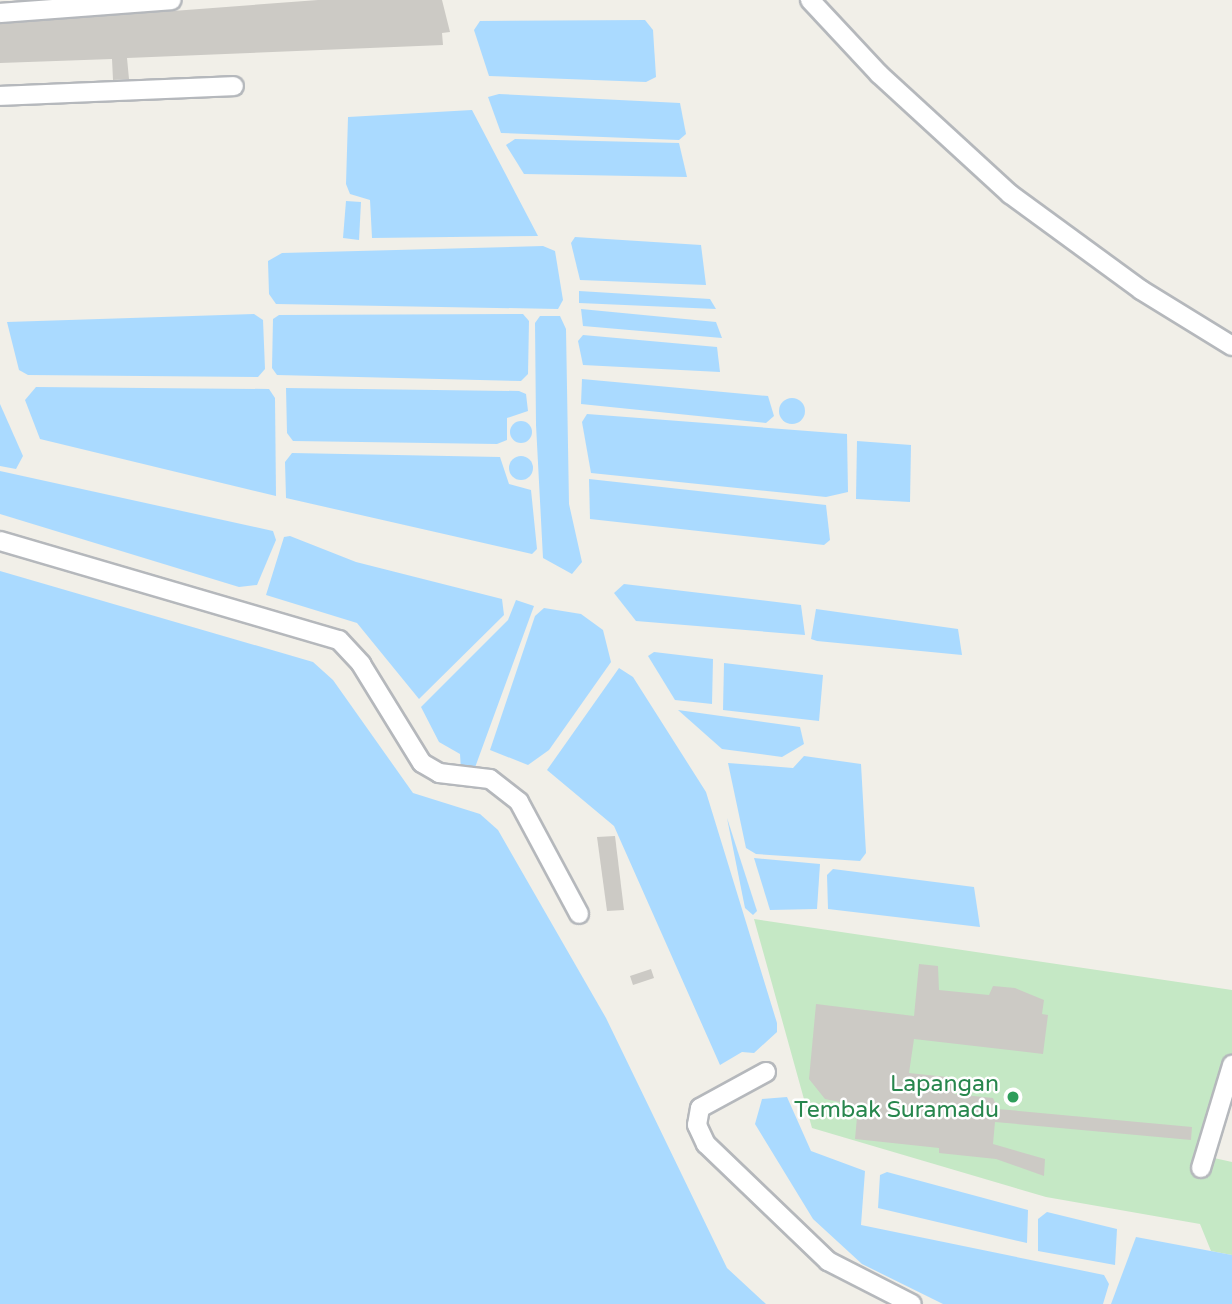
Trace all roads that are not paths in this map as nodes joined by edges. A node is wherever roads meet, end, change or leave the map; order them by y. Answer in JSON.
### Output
{"nodes":[{"id":1,"x":172,"y":0,"type":"edge"},
{"id":2,"x":810,"y":0,"type":"edge"},
{"id":3,"x":0,"y":13,"type":"edge"},
{"id":4,"x":234,"y":86,"type":"dead end"},
{"id":5,"x":0,"y":96,"type":"edge"},
{"id":6,"x":1232,"y":346,"type":"edge"},
{"id":7,"x":0,"y":541,"type":"edge"},
{"id":8,"x":579,"y":914,"type":"dead end"},
{"id":9,"x":1232,"y":1065,"type":"edge"},
{"id":10,"x":766,"y":1072,"type":"dead end"},
{"id":11,"x":1201,"y":1168,"type":"dead end"},
{"id":12,"x":912,"y":1304,"type":"edge"}],
"edges":[{"from":1,"to":3,"type":"street"},
{"from":2,"to":6,"type":"street"},
{"from":4,"to":5,"type":"street"},
{"from":7,"to":8,"type":"street"},
{"from":9,"to":11,"type":"street"},
{"from":10,"to":12,"type":"street"}]}
